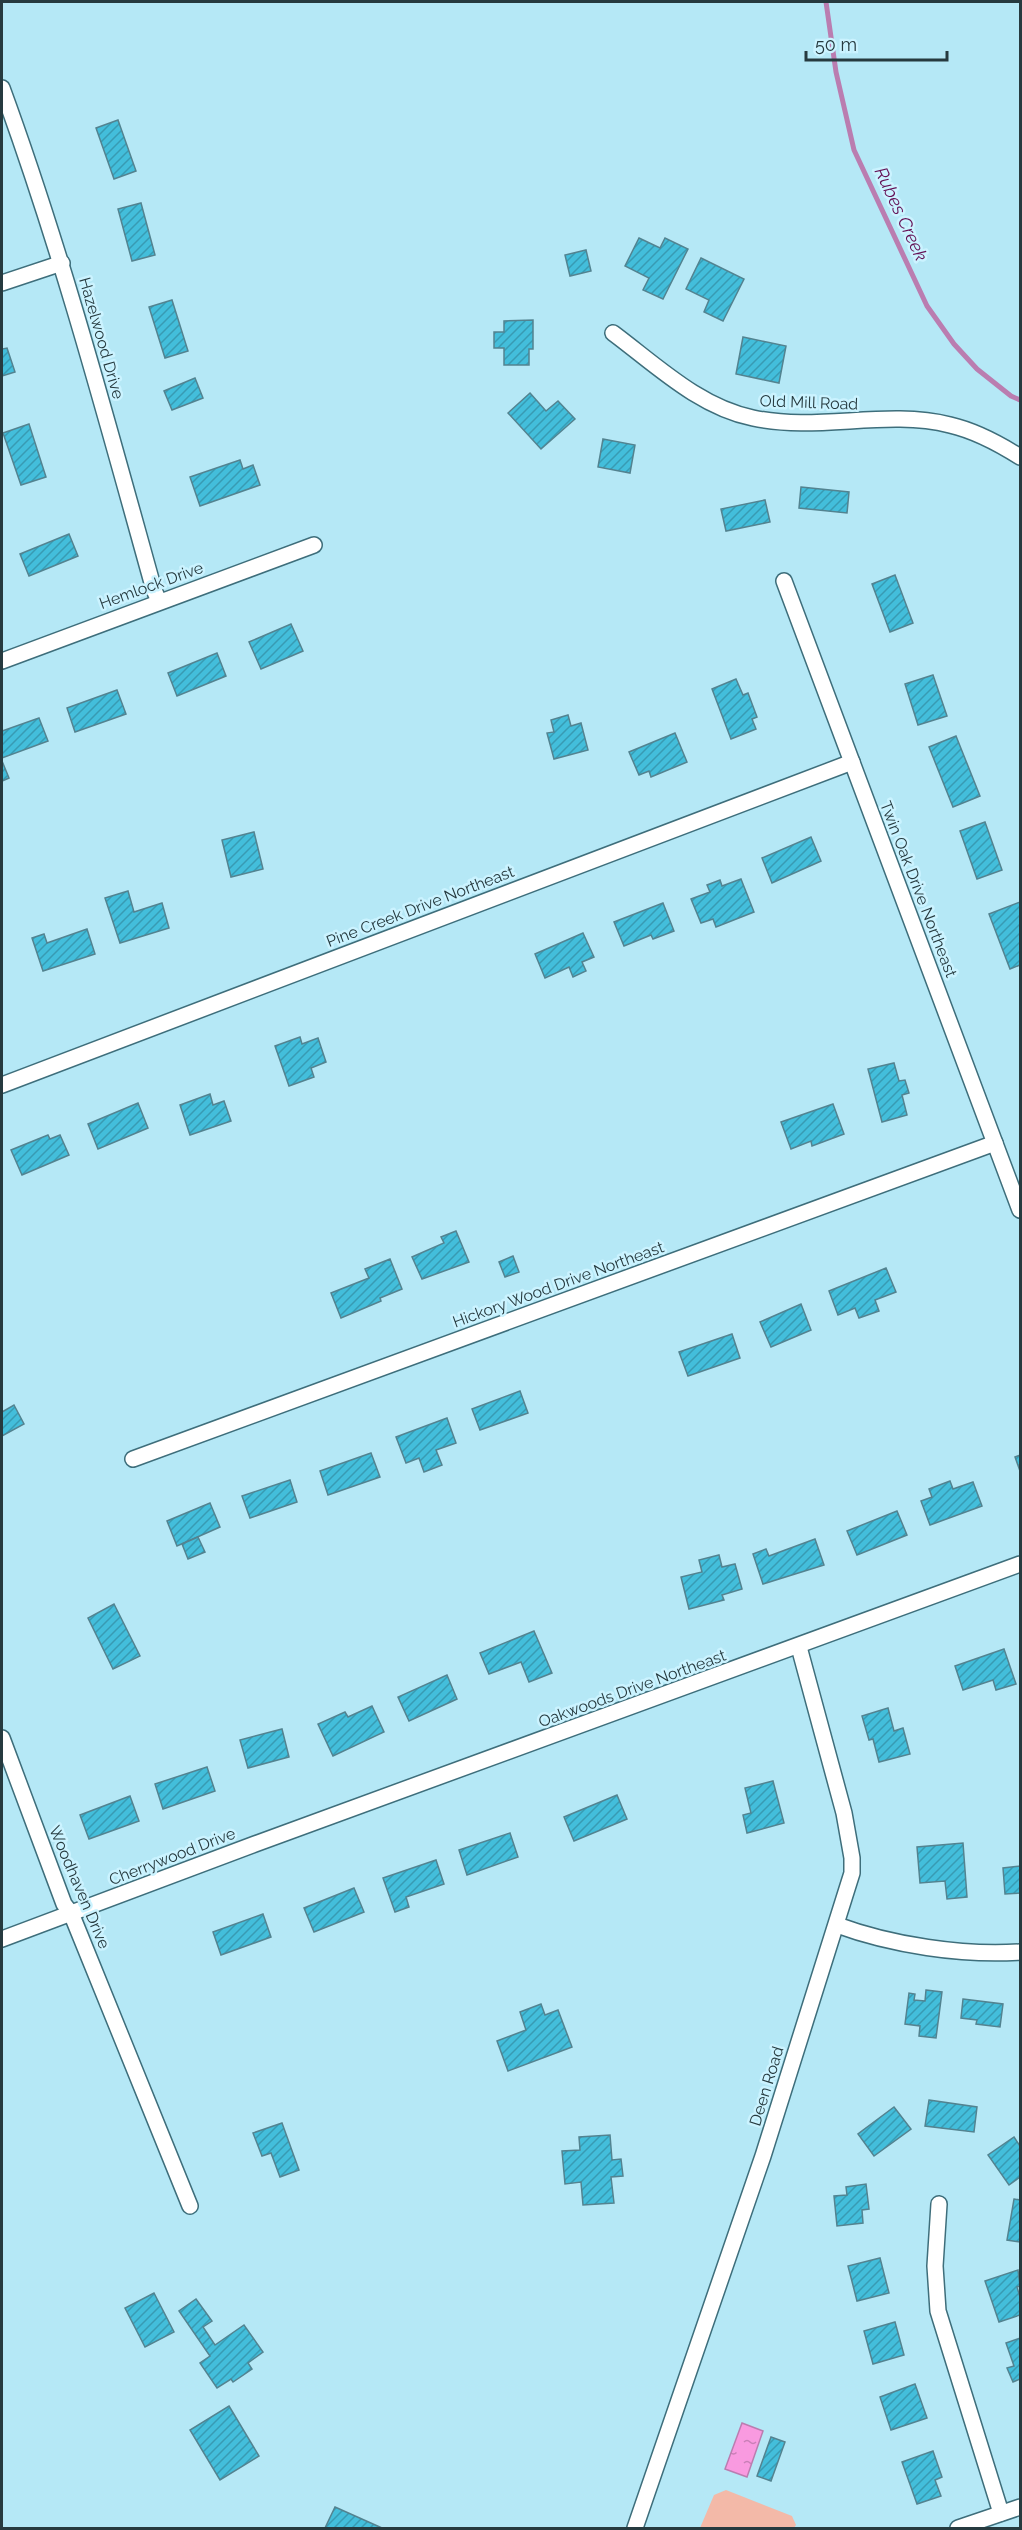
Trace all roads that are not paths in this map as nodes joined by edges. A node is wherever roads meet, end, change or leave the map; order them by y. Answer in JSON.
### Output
{"nodes":[{"id":1,"x":2,"y":88,"type":"edge"},
{"id":2,"x":62,"y":263,"type":"junction"},
{"id":3,"x":2,"y":283,"type":"edge"},
{"id":4,"x":613,"y":333,"type":"dead end"},
{"id":5,"x":1020,"y":457,"type":"edge"},
{"id":6,"x":314,"y":545,"type":"dead end"},
{"id":7,"x":784,"y":581,"type":"dead end"},
{"id":8,"x":159,"y":601,"type":"junction"},
{"id":9,"x":2,"y":661,"type":"edge"},
{"id":10,"x":852,"y":762,"type":"junction"},
{"id":11,"x":2,"y":1085,"type":"edge"},
{"id":12,"x":995,"y":1143,"type":"junction"},
{"id":13,"x":1020,"y":1210,"type":"edge"},
{"id":14,"x":133,"y":1459,"type":"dead end"},
{"id":15,"x":1020,"y":1564,"type":"edge"},
{"id":16,"x":799,"y":1647,"type":"junction"},
{"id":17,"x":2,"y":1738,"type":"edge"},
{"id":18,"x":255,"y":1844,"type":"joint"},
{"id":19,"x":71,"y":1913,"type":"junction"},
{"id":20,"x":837,"y":1925,"type":"junction"},
{"id":21,"x":2,"y":1940,"type":"edge"},
{"id":22,"x":1020,"y":1952,"type":"edge"},
{"id":23,"x":939,"y":2204,"type":"dead end"},
{"id":24,"x":190,"y":2206,"type":"dead end"},
{"id":25,"x":1020,"y":2507,"type":"edge"},
{"id":26,"x":1001,"y":2513,"type":"junction"},
{"id":27,"x":635,"y":2529,"type":"edge"},
{"id":28,"x":958,"y":2529,"type":"edge"}],
"edges":[{"from":1,"to":2,"type":"street","name":"Hazelwood Drive"},
{"from":2,"to":3,"type":"street"},
{"from":2,"to":8,"type":"street","name":"Hazelwood Drive"},
{"from":4,"to":5,"type":"street","name":"Old Mill Road"},
{"from":6,"to":8,"type":"street","name":"Hemlock Drive"},
{"from":7,"to":10,"type":"street","name":"Twin Oak Drive Northeast"},
{"from":8,"to":9,"type":"street","name":"Hemlock Drive"},
{"from":10,"to":11,"type":"street","name":"Pine Creek Drive Northeast"},
{"from":10,"to":12,"type":"street","name":"Twin Oak Drive Northeast"},
{"from":12,"to":13,"type":"street","name":"Twin Oak Drive Northeast"},
{"from":12,"to":14,"type":"street","name":"Hickory Wood Drive Northeast"},
{"from":15,"to":16,"type":"street","name":"Oakwoods Drive Northeast"},
{"from":16,"to":18,"type":"street","name":"Oakwoods Drive Northeast"},
{"from":16,"to":20,"type":"street","name":"Deen Road"},
{"from":17,"to":19,"type":"street","name":"Woodhaven Drive"},
{"from":18,"to":19,"type":"street","name":"Cherrywood Drive"},
{"from":19,"to":21,"type":"street","name":"Cherrywood Drive"},
{"from":19,"to":24,"type":"street","name":"Woodhaven Drive"},
{"from":20,"to":22,"type":"street"},
{"from":20,"to":27,"type":"street","name":"Deen Road"},
{"from":23,"to":26,"type":"street"},
{"from":25,"to":26,"type":"street"},
{"from":26,"to":28,"type":"street"}]}
